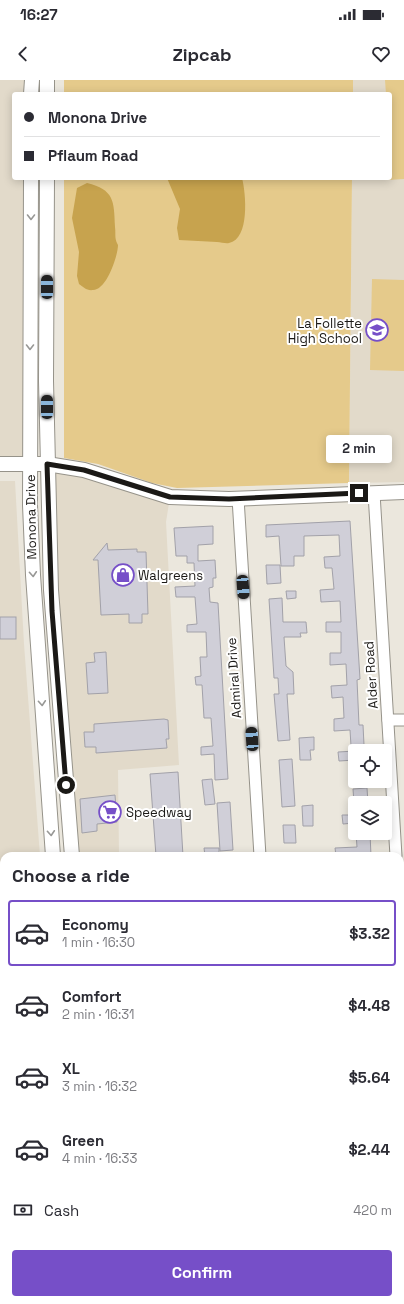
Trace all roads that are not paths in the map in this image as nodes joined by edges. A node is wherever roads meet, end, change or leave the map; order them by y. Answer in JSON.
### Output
{"nodes":[{"id":1,"x":32,"y":80,"type":"edge"},
{"id":2,"x":47,"y":80,"type":"edge"},
{"id":3,"x":32,"y":92,"type":"edge"},
{"id":4,"x":47,"y":92,"type":"edge"},
{"id":5,"x":31,"y":180,"type":"edge"},
{"id":6,"x":47,"y":180,"type":"edge"},
{"id":7,"x":0,"y":464,"type":"edge"},
{"id":8,"x":47,"y":464,"type":"junction"},
{"id":9,"x":30,"y":465,"type":"junction"},
{"id":10,"x":404,"y":492,"type":"edge"},
{"id":11,"x":374,"y":493,"type":"junction"},
{"id":12,"x":238,"y":498,"type":"junction"},
{"id":13,"x":388,"y":720,"type":"junction"},
{"id":14,"x":404,"y":720,"type":"edge"},
{"id":15,"x":53,"y":852,"type":"edge"},
{"id":16,"x":72,"y":852,"type":"edge"},
{"id":17,"x":260,"y":852,"type":"edge"},
{"id":18,"x":396,"y":852,"type":"edge"}],
"edges":[{"from":1,"to":3,"type":"street"},
{"from":2,"to":4,"type":"street"},
{"from":5,"to":9,"type":"street","name":"Monona Drive","one_way":true},
{"from":6,"to":8,"type":"street","name":"Monona Drive"},
{"from":7,"to":9,"type":"street"},
{"from":8,"to":9,"type":"street"},
{"from":8,"to":12,"type":"street"},
{"from":8,"to":16,"type":"street","name":"Monona Drive"},
{"from":9,"to":15,"type":"street","name":"Monona Drive","one_way":true},
{"from":10,"to":11,"type":"street"},
{"from":11,"to":12,"type":"street"},
{"from":11,"to":13,"type":"street","name":"Alder Road"},
{"from":12,"to":17,"type":"street","name":"Admiral Drive"},
{"from":13,"to":14,"type":"street"},
{"from":13,"to":18,"type":"street","name":"Alder Road"}]}
